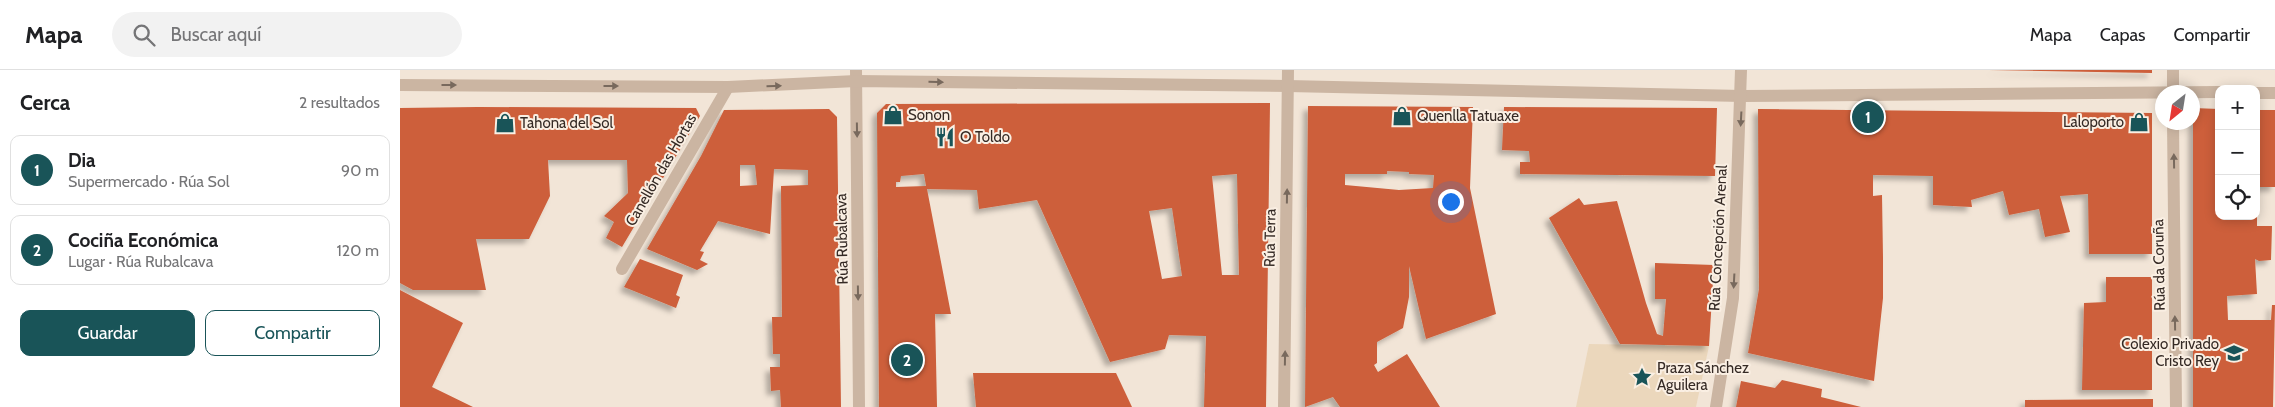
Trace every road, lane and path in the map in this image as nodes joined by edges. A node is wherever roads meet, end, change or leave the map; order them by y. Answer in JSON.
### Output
{"nodes":[{"id":1,"x":1288,"y":70,"type":"edge"},
{"id":2,"x":1742,"y":70,"type":"edge"},
{"id":3,"x":2173,"y":70,"type":"edge"},
{"id":4,"x":856,"y":76,"type":"edge"},
{"id":5,"x":400,"y":85,"type":"edge"},
{"id":6,"x":2173,"y":85,"type":"edge"},
{"id":7,"x":1288,"y":86,"type":"junction"},
{"id":8,"x":728,"y":87,"type":"junction"},
{"id":9,"x":2155,"y":92,"type":"edge"},
{"id":10,"x":2200,"y":92,"type":"edge"},
{"id":11,"x":2215,"y":92,"type":"edge"},
{"id":12,"x":2260,"y":93,"type":"edge"},
{"id":13,"x":2275,"y":93,"type":"edge"},
{"id":14,"x":1742,"y":96,"type":"junction"},
{"id":15,"x":2173,"y":130,"type":"edge"},
{"id":16,"x":622,"y":269,"type":"dead end"},
{"id":17,"x":859,"y":407,"type":"edge"},
{"id":18,"x":1284,"y":407,"type":"edge"},
{"id":19,"x":1716,"y":407,"type":"edge"},
{"id":20,"x":2176,"y":407,"type":"edge"}],
"edges":[{"from":1,"to":7,"type":"street","name":"Rúa Terra"},
{"from":2,"to":14,"type":"street","name":"Rúa Concepción Arenal"},
{"from":3,"to":6,"type":"street"},
{"from":4,"to":7,"type":"street","one_way":true},
{"from":8,"to":4,"type":"street","one_way":true},
{"from":4,"to":17,"type":"street","name":"Rúa Rubalcava","one_way":true},
{"from":5,"to":8,"type":"street","one_way":true},
{"from":7,"to":14,"type":"street"},
{"from":18,"to":7,"type":"street","name":"Rúa Terra","one_way":true},
{"from":8,"to":16,"type":"street","name":"Canellón das Hortas"},
{"from":9,"to":14,"type":"street"},
{"from":10,"to":11,"type":"street"},
{"from":12,"to":13,"type":"street"},
{"from":14,"to":19,"type":"street","name":"Rúa Concepción Arenal","one_way":true},
{"from":20,"to":15,"type":"street","name":"Rúa da Coruña","one_way":true}]}
